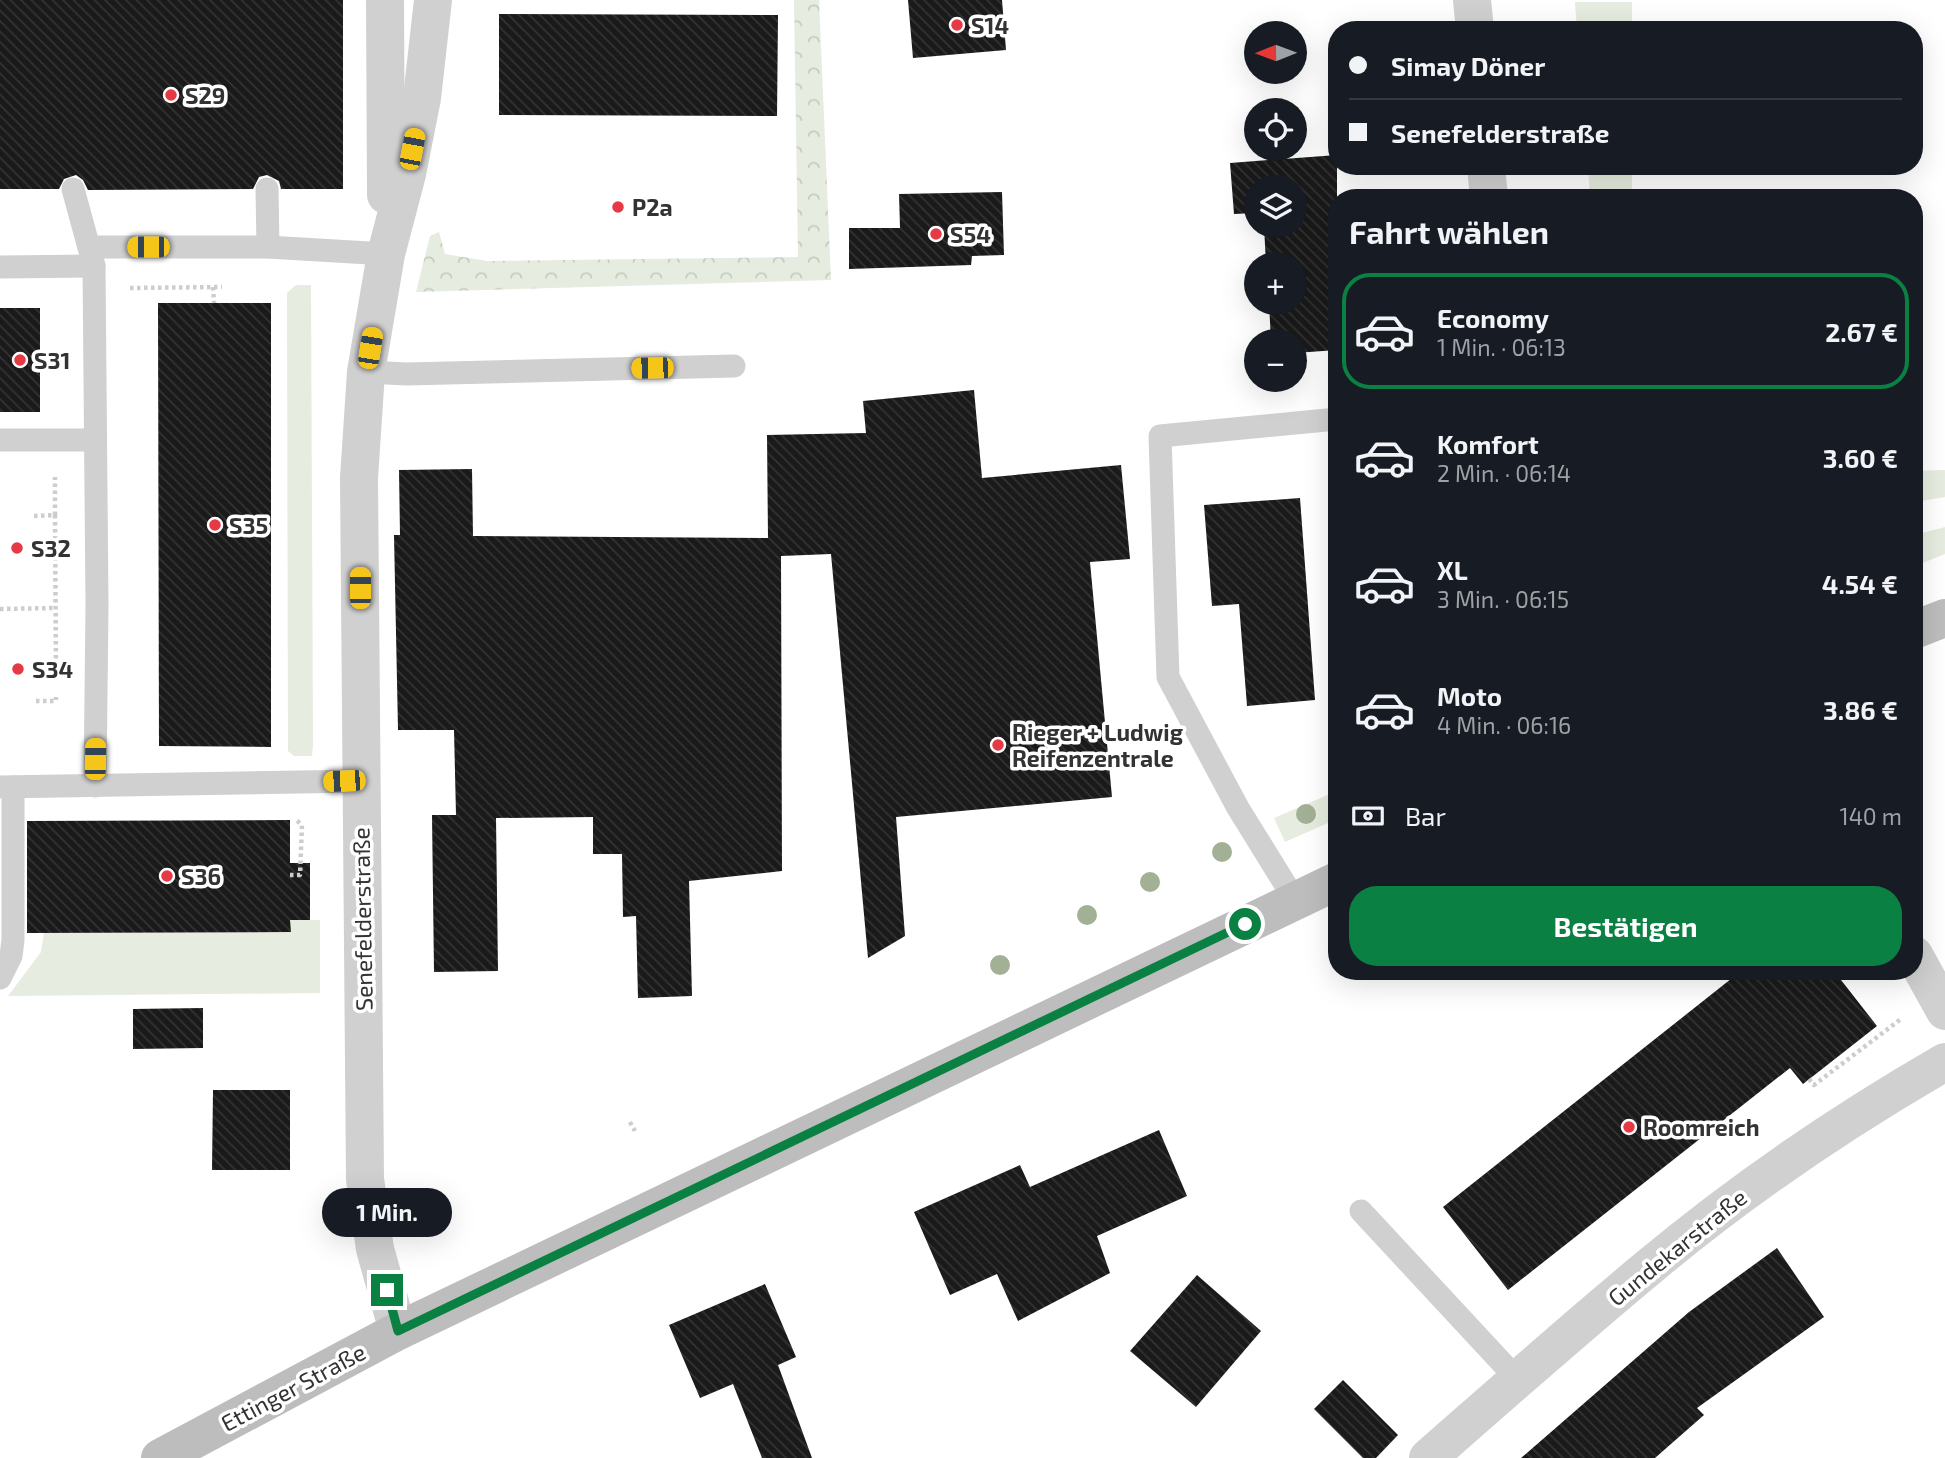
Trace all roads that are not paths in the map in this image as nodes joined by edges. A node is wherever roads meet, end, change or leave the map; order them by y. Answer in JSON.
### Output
{"nodes":[{"id":1,"x":385,"y":0,"type":"edge"},
{"id":2,"x":433,"y":0,"type":"edge"},
{"id":3,"x":1472,"y":0,"type":"edge"},
{"id":4,"x":1474,"y":21,"type":"edge"},
{"id":5,"x":73,"y":189,"type":"dead end"},
{"id":6,"x":267,"y":189,"type":"dead end"},
{"id":7,"x":268,"y":247,"type":"junction"},
{"id":8,"x":386,"y":254,"type":"junction"},
{"id":9,"x":91,"y":256,"type":"junction"},
{"id":10,"x":0,"y":267,"type":"edge"},
{"id":11,"x":734,"y":366,"type":"dead end"},
{"id":12,"x":366,"y":372,"type":"junction"},
{"id":13,"x":1328,"y":420,"type":"edge"},
{"id":14,"x":0,"y":440,"type":"edge"},
{"id":15,"x":95,"y":440,"type":"junction"},
{"id":16,"x":1945,"y":618,"type":"edge"},
{"id":17,"x":1923,"y":627,"type":"edge"},
{"id":18,"x":360,"y":781,"type":"junction"},
{"id":19,"x":95,"y":786,"type":"junction"},
{"id":20,"x":6,"y":787,"type":"edge"},
{"id":21,"x":1328,"y":885,"type":"edge"},
{"id":22,"x":1295,"y":900,"type":"junction"},
{"id":23,"x":1923,"y":971,"type":"edge"},
{"id":24,"x":0,"y":978,"type":"edge"},
{"id":25,"x":1940,"y":1002,"type":"edge"},
{"id":26,"x":1945,"y":1062,"type":"edge"},
{"id":27,"x":1361,"y":1211,"type":"dead end"},
{"id":28,"x":398,"y":1331,"type":"junction"},
{"id":29,"x":1518,"y":1380,"type":"junction"},
{"id":30,"x":160,"y":1458,"type":"edge"},
{"id":31,"x":1428,"y":1458,"type":"edge"}],
"edges":[{"from":1,"to":8,"type":"street","name":"Senefelderstraße"},
{"from":2,"to":8,"type":"street","name":"Senefelderstraße"},
{"from":3,"to":4,"type":"street"},
{"from":5,"to":9,"type":"lane"},
{"from":6,"to":7,"type":"lane"},
{"from":7,"to":8,"type":"lane"},
{"from":7,"to":9,"type":"lane"},
{"from":8,"to":12,"type":"street","name":"Senefelderstraße"},
{"from":9,"to":10,"type":"lane"},
{"from":9,"to":15,"type":"lane"},
{"from":11,"to":12,"type":"lane"},
{"from":12,"to":18,"type":"street","name":"Senefelderstraße"},
{"from":13,"to":22,"type":"lane"},
{"from":14,"to":15,"type":"lane"},
{"from":15,"to":19,"type":"lane"},
{"from":16,"to":17,"type":"main road"},
{"from":18,"to":19,"type":"lane"},
{"from":18,"to":28,"type":"street","name":"Senefelderstraße"},
{"from":19,"to":20,"type":"lane"},
{"from":20,"to":24,"type":"lane"},
{"from":21,"to":22,"type":"main road","name":"Ettinger Straße"},
{"from":22,"to":28,"type":"main road","name":"Ettinger Straße"},
{"from":23,"to":25,"type":"street"},
{"from":26,"to":29,"type":"street","name":"Gundekarstraße"},
{"from":27,"to":29,"type":"lane"},
{"from":28,"to":30,"type":"main road","name":"Ettinger Straße"},
{"from":29,"to":31,"type":"street","name":"Gundekarstraße"}]}
